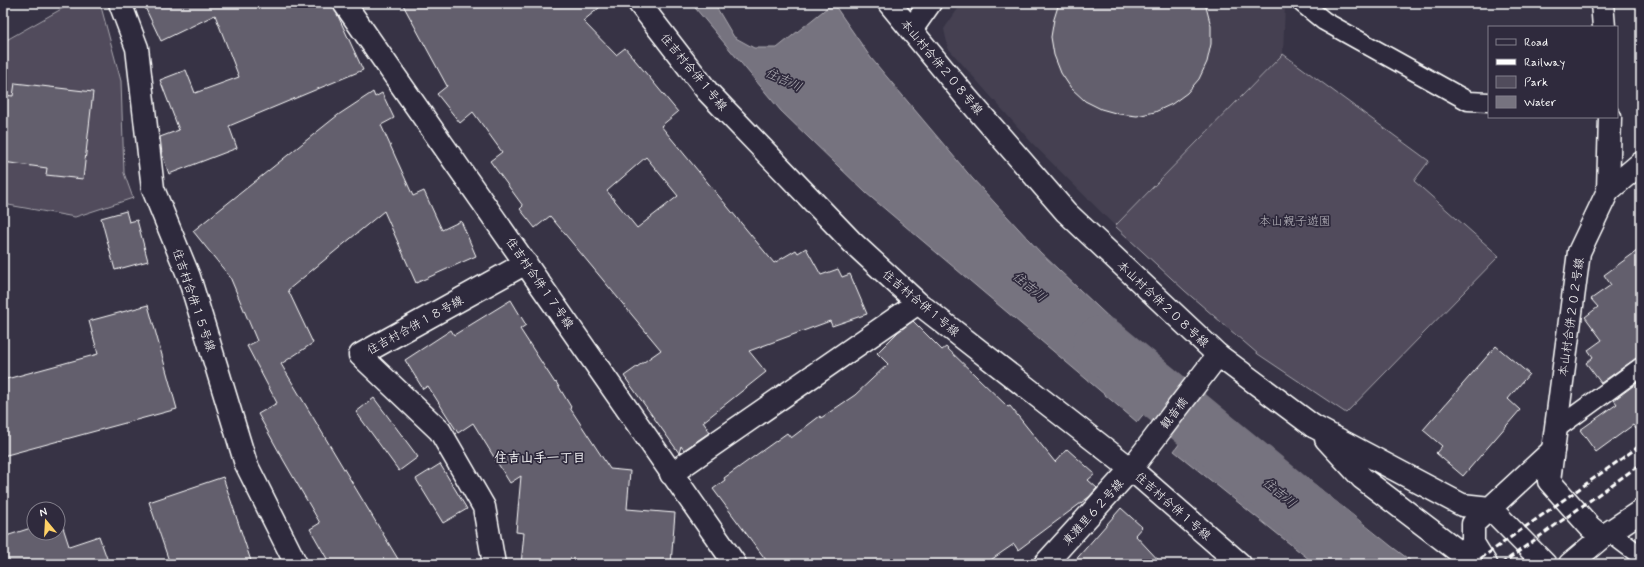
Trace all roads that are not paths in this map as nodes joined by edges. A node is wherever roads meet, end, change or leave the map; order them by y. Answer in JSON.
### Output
{"nodes":[{"id":1,"x":120,"y":3,"type":"edge"},
{"id":2,"x":344,"y":3,"type":"edge"},
{"id":3,"x":639,"y":3,"type":"edge"},
{"id":4,"x":889,"y":3,"type":"edge"},
{"id":5,"x":930,"y":3,"type":"edge"},
{"id":6,"x":1302,"y":3,"type":"edge"},
{"id":7,"x":1602,"y":3,"type":"edge"},
{"id":8,"x":1604,"y":26,"type":"edge"},
{"id":9,"x":911,"y":30,"type":"junction"},
{"id":10,"x":1488,"y":102,"type":"edge"},
{"id":11,"x":1610,"y":118,"type":"edge"},
{"id":12,"x":1641,"y":162,"type":"edge"},
{"id":13,"x":1608,"y":191,"type":"junction"},
{"id":14,"x":526,"y":263,"type":"junction"},
{"id":15,"x":918,"y":302,"type":"junction"},
{"id":16,"x":1214,"y":362,"type":"junction"},
{"id":17,"x":1641,"y":367,"type":"edge"},
{"id":18,"x":1313,"y":426,"type":"junction"},
{"id":19,"x":1554,"y":440,"type":"junction"},
{"id":20,"x":1135,"y":464,"type":"junction"},
{"id":21,"x":671,"y":474,"type":"junction"},
{"id":22,"x":1490,"y":508,"type":"junction"},
{"id":23,"x":1641,"y":511,"type":"edge"},
{"id":24,"x":1605,"y":534,"type":"junction"},
{"id":25,"x":1641,"y":556,"type":"edge"},
{"id":26,"x":296,"y":564,"type":"edge"},
{"id":27,"x":494,"y":564,"type":"edge"},
{"id":28,"x":734,"y":564,"type":"edge"},
{"id":29,"x":1045,"y":564,"type":"edge"},
{"id":30,"x":1240,"y":564,"type":"edge"},
{"id":31,"x":1475,"y":564,"type":"edge"},
{"id":32,"x":1486,"y":564,"type":"edge"},
{"id":33,"x":1545,"y":564,"type":"edge"},
{"id":34,"x":1570,"y":564,"type":"edge"}],
"edges":[{"from":1,"to":26,"type":"street","name":"住吉村合併１５号線"},
{"from":2,"to":14,"type":"street","name":"住吉村合併１７号線"},
{"from":3,"to":15,"type":"street","name":"住吉村合併１号線"},
{"from":4,"to":9,"type":"street","name":"本山村合併２０８号線"},
{"from":5,"to":9,"type":"street"},
{"from":6,"to":10,"type":"lane"},
{"from":7,"to":8,"type":"street"},
{"from":9,"to":16,"type":"street","name":"本山村合併２０８号線"},
{"from":11,"to":13,"type":"street","name":"本山村合併２０２号線"},
{"from":12,"to":13,"type":"street"},
{"from":13,"to":19,"type":"street","name":"本山村合併２０２号線"},
{"from":14,"to":21,"type":"street","name":"住吉村合併１７号線"},
{"from":14,"to":27,"type":"street","name":"住吉村合併１８号線"},
{"from":15,"to":20,"type":"street","name":"住吉村合併１号線"},
{"from":15,"to":21,"type":"street"},
{"from":16,"to":18,"type":"street","name":"本山村合併２０８号線"},
{"from":16,"to":20,"type":"street","name":"観音橋"},
{"from":17,"to":19,"type":"lane"},
{"from":18,"to":22,"type":"street"},
{"from":18,"to":31,"type":"street","name":"本山村合併２０８号線"},
{"from":19,"to":22,"type":"street"},
{"from":19,"to":24,"type":"street","name":"本山村合併２０２号線"},
{"from":20,"to":29,"type":"street","name":"東灘里６２号線"},
{"from":20,"to":30,"type":"street","name":"住吉村合併１号線"},
{"from":21,"to":28,"type":"street","name":"住吉村合併１７号線"},
{"from":22,"to":32,"type":"street"},
{"from":22,"to":33,"type":"street"},
{"from":23,"to":24,"type":"street"},
{"from":24,"to":25,"type":"lane"},
{"from":24,"to":34,"type":"street"}]}
